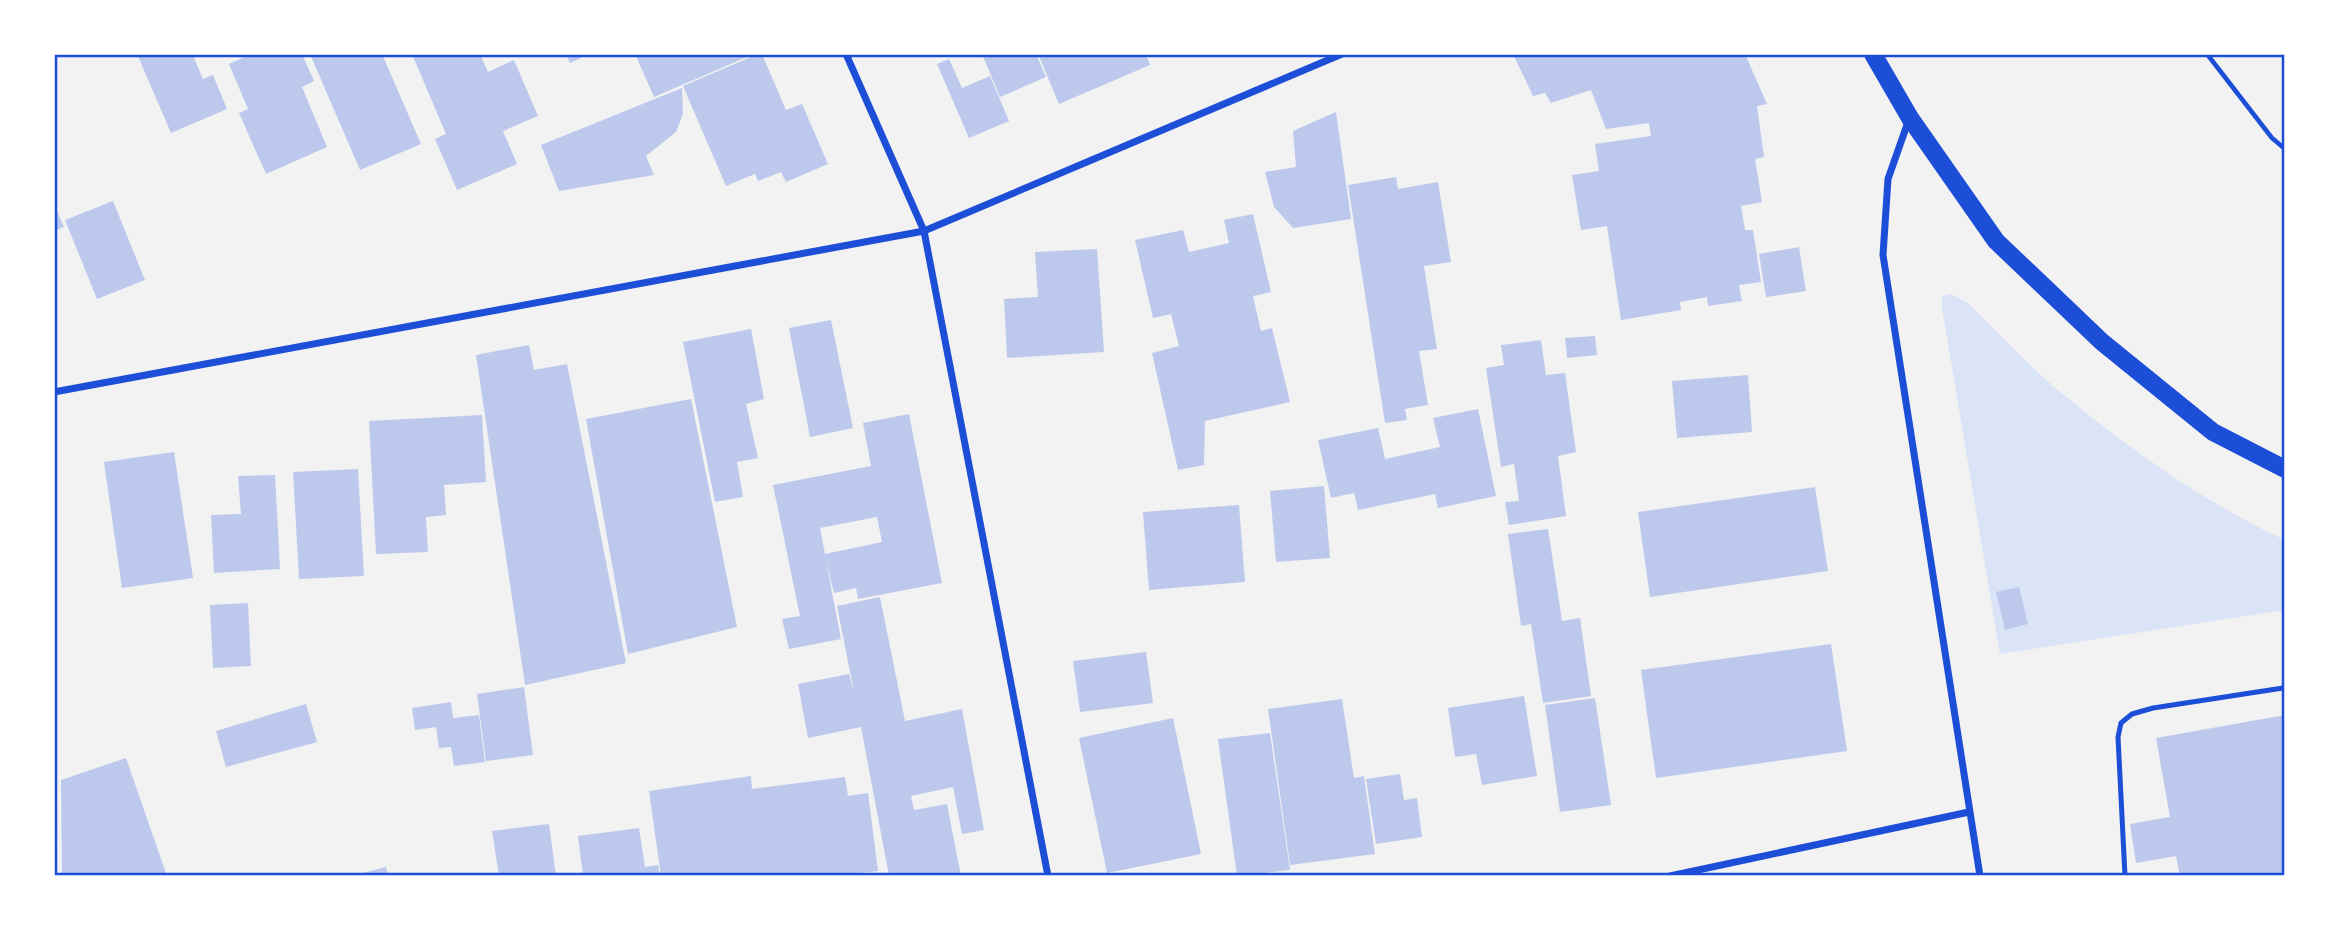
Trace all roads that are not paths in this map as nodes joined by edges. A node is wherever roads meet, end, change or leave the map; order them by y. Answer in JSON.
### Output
{"nodes":[{"id":1,"x":846,"y":54,"type":"edge"},
{"id":2,"x":1342,"y":54,"type":"edge"},
{"id":3,"x":1873,"y":54,"type":"edge"},
{"id":4,"x":1910,"y":118,"type":"junction"},
{"id":5,"x":924,"y":231,"type":"junction"},
{"id":6,"x":54,"y":392,"type":"edge"},
{"id":7,"x":2285,"y":469,"type":"edge"},
{"id":8,"x":2283,"y":688,"type":"dead end"},
{"id":9,"x":1969,"y":812,"type":"junction"},
{"id":10,"x":1048,"y":876,"type":"edge"},
{"id":11,"x":1670,"y":876,"type":"edge"},
{"id":12,"x":1980,"y":876,"type":"edge"},
{"id":13,"x":2125,"y":876,"type":"edge"}],
"edges":[{"from":1,"to":5,"type":"street"},
{"from":2,"to":5,"type":"street"},
{"from":3,"to":4,"type":"main road"},
{"from":4,"to":7,"type":"main road"},
{"from":4,"to":9,"type":"street"},
{"from":5,"to":6,"type":"street"},
{"from":5,"to":10,"type":"street"},
{"from":8,"to":13,"type":"lane"},
{"from":9,"to":11,"type":"street"},
{"from":9,"to":12,"type":"street"}]}
